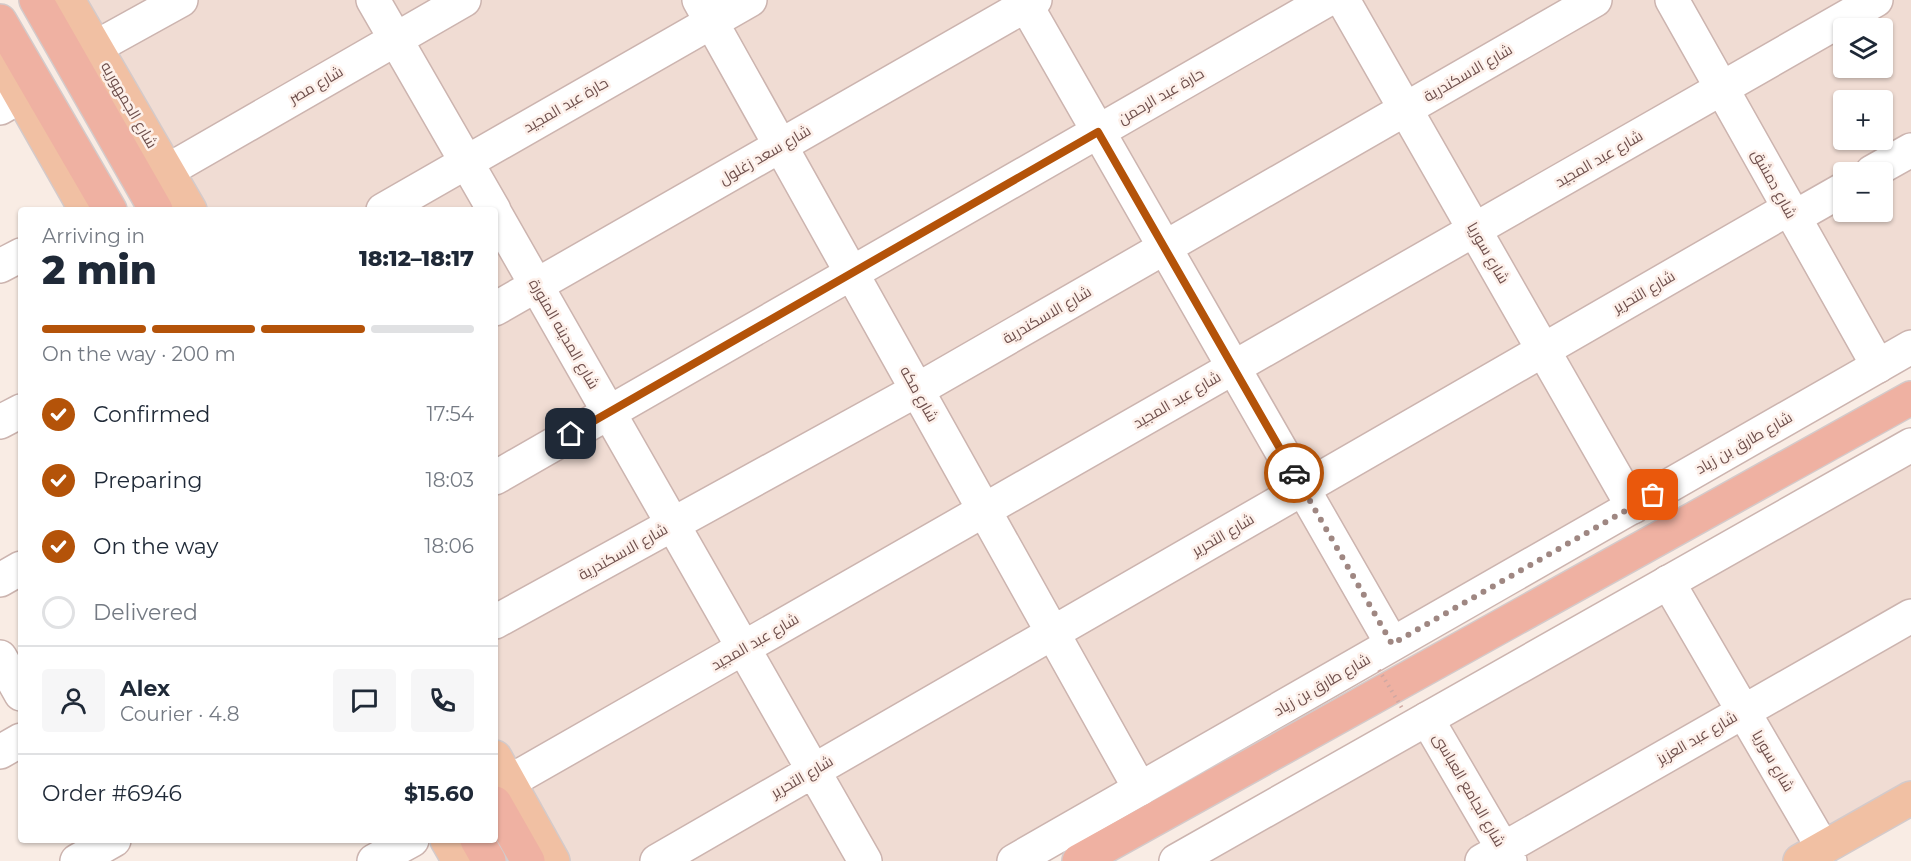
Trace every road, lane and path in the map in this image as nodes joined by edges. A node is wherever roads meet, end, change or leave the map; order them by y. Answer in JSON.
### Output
{"nodes":[{"id":1,"x":36,"y":0,"type":"edge"},
{"id":2,"x":68,"y":0,"type":"edge"},
{"id":3,"x":182,"y":0,"type":"edge"},
{"id":4,"x":373,"y":0,"type":"edge"},
{"id":5,"x":464,"y":0,"type":"edge"},
{"id":6,"x":750,"y":0,"type":"edge"},
{"id":7,"x":1327,"y":0,"type":"edge"},
{"id":8,"x":1343,"y":0,"type":"edge"},
{"id":9,"x":1595,"y":0,"type":"edge"},
{"id":10,"x":1672,"y":0,"type":"edge"},
{"id":11,"x":1876,"y":0,"type":"edge"},
{"id":12,"x":1028,"y":2,"type":"edge"},
{"id":13,"x":705,"y":11,"type":"edge"},
{"id":14,"x":0,"y":21,"type":"edge"},
{"id":15,"x":396,"y":39,"type":"junction"},
{"id":16,"x":96,"y":47,"type":"junction"},
{"id":17,"x":0,"y":59,"type":"edge"},
{"id":18,"x":1721,"y":88,"type":"junction"},
{"id":19,"x":10,"y":102,"type":"edge"},
{"id":20,"x":1405,"y":110,"type":"junction"},
{"id":21,"x":1098,"y":132,"type":"junction"},
{"id":22,"x":781,"y":146,"type":"junction"},
{"id":23,"x":1911,"y":150,"type":"edge"},
{"id":24,"x":466,"y":162,"type":"junction"},
{"id":25,"x":1890,"y":162,"type":"edge"},
{"id":26,"x":167,"y":171,"type":"junction"},
{"id":27,"x":1833,"y":194,"type":"edge"},
{"id":28,"x":84,"y":207,"type":"edge"},
{"id":29,"x":108,"y":207,"type":"edge"},
{"id":30,"x":154,"y":207,"type":"edge"},
{"id":31,"x":188,"y":207,"type":"edge"},
{"id":32,"x":388,"y":207,"type":"edge"},
{"id":33,"x":492,"y":207,"type":"edge"},
{"id":34,"x":1791,"y":213,"type":"junction"},
{"id":35,"x":498,"y":218,"type":"edge"},
{"id":36,"x":1474,"y":230,"type":"junction"},
{"id":37,"x":1165,"y":248,"type":"junction"},
{"id":38,"x":18,"y":257,"type":"edge"},
{"id":39,"x":0,"y":266,"type":"edge"},
{"id":40,"x":852,"y":273,"type":"junction"},
{"id":41,"x":537,"y":286,"type":"junction"},
{"id":42,"x":498,"y":307,"type":"edge"},
{"id":43,"x":1911,"y":347,"type":"edge"},
{"id":44,"x":1543,"y":350,"type":"junction"},
{"id":45,"x":1878,"y":366,"type":"junction"},
{"id":46,"x":1233,"y":368,"type":"junction"},
{"id":47,"x":917,"y":390,"type":"junction"},
{"id":48,"x":1911,"y":399,"type":"edge"},
{"id":49,"x":609,"y":412,"type":"junction"},
{"id":50,"x":18,"y":413,"type":"edge"},
{"id":51,"x":0,"y":422,"type":"edge"},
{"id":52,"x":1911,"y":445,"type":"edge"},
{"id":53,"x":498,"y":476,"type":"edge"},
{"id":54,"x":1303,"y":488,"type":"junction"},
{"id":55,"x":1633,"y":507,"type":"junction"},
{"id":56,"x":984,"y":511,"type":"junction"},
{"id":57,"x":673,"y":524,"type":"junction"},
{"id":58,"x":18,"y":570,"type":"edge"},
{"id":59,"x":0,"y":580,"type":"edge"},
{"id":60,"x":1668,"y":582,"type":"junction"},
{"id":61,"x":1911,"y":616,"type":"edge"},
{"id":62,"x":498,"y":620,"type":"edge"},
{"id":63,"x":1052,"y":633,"type":"junction"},
{"id":64,"x":744,"y":648,"type":"junction"},
{"id":65,"x":0,"y":657,"type":"edge"},
{"id":66,"x":1386,"y":657,"type":"junction"},
{"id":67,"x":18,"y":689,"type":"edge"},
{"id":68,"x":1744,"y":711,"type":"junction"},
{"id":69,"x":1415,"y":714,"type":"junction"},
{"id":70,"x":18,"y":742,"type":"edge"},
{"id":71,"x":0,"y":752,"type":"edge"},
{"id":72,"x":814,"y":770,"type":"junction"},
{"id":73,"x":500,"y":781,"type":"edge"},
{"id":74,"x":1140,"y":789,"type":"junction"},
{"id":75,"x":1911,"y":798,"type":"edge"},
{"id":76,"x":407,"y":843,"type":"edge"},
{"id":77,"x":449,"y":843,"type":"edge"},
{"id":78,"x":479,"y":843,"type":"edge"},
{"id":79,"x":110,"y":846,"type":"edge"},
{"id":80,"x":1811,"y":854,"type":"edge"},
{"id":81,"x":1499,"y":857,"type":"edge"},
{"id":82,"x":1189,"y":858,"type":"edge"},
{"id":83,"x":77,"y":861,"type":"edge"},
{"id":84,"x":374,"y":861,"type":"edge"},
{"id":85,"x":459,"y":861,"type":"edge"},
{"id":86,"x":489,"y":861,"type":"edge"},
{"id":87,"x":528,"y":861,"type":"edge"},
{"id":88,"x":552,"y":861,"type":"edge"},
{"id":89,"x":657,"y":861,"type":"edge"},
{"id":90,"x":866,"y":861,"type":"edge"},
{"id":91,"x":1014,"y":861,"type":"edge"},
{"id":92,"x":1079,"y":861,"type":"edge"}],
"edges":[{"from":1,"to":30,"type":"highway","name":"شارع الجمهوريه"},
{"from":2,"to":16,"type":"main road","name":"شارع الجمهوريه"},
{"from":3,"to":16,"type":"street"},
{"from":4,"to":15,"type":"street","name":"شارع المدينه المنورة"},
{"from":5,"to":15,"type":"street","name":"شارع مصر"},
{"from":6,"to":13,"type":"street","name":"حارة عبد المجيد"},
{"from":7,"to":21,"type":"street","name":"حارة عبد الرحمن"},
{"from":8,"to":20,"type":"street","name":"شارع سوريا"},
{"from":9,"to":20,"type":"street","name":"شارع الاسكندرية"},
{"from":10,"to":18,"type":"street","name":"شارع دمشق"},
{"from":11,"to":18,"type":"street","name":"شارع عبد المجيد"},
{"from":12,"to":21,"type":"street"},
{"from":12,"to":22,"type":"street","name":"شارع سعد زغلول"},
{"from":13,"to":22,"type":"street","name":"شارع مكه"},
{"from":13,"to":24,"type":"street","name":"حارة عبد المجيد"},
{"from":14,"to":29,"type":"highway"},
{"from":15,"to":24,"type":"street","name":"شارع المدينه المنورة"},
{"from":15,"to":26,"type":"street","name":"شارع مصر"},
{"from":16,"to":26,"type":"main road","name":"شارع الجمهوريه"},
{"from":17,"to":19,"type":"main road"},
{"from":18,"to":34,"type":"street","name":"شارع دمشق"},
{"from":18,"to":36,"type":"street","name":"شارع عبد المجيد"},
{"from":19,"to":28,"type":"main road"},
{"from":20,"to":36,"type":"street","name":"شارع سوريا"},
{"from":20,"to":37,"type":"street","name":"شارع الاسكندرية"},
{"from":21,"to":37,"type":"street"},
{"from":21,"to":40,"type":"street","name":"حارة عبد الرحمن"},
{"from":22,"to":40,"type":"street","name":"شارع مكه"},
{"from":22,"to":41,"type":"street","name":"شارع سعد زغلول"},
{"from":23,"to":25,"type":"street"},
{"from":24,"to":32,"type":"street","name":"حارة عبد المجيد"},
{"from":24,"to":33,"type":"street","name":"شارع المدينه المنورة"},
{"from":26,"to":31,"type":"main road","name":"شارع الجمهوريه"},
{"from":27,"to":34,"type":"street","name":"شارع التحرير"},
{"from":34,"to":44,"type":"street","name":"شارع التحرير"},
{"from":34,"to":45,"type":"street","name":"شارع دمشق"},
{"from":35,"to":41,"type":"street","name":"شارع المدينه المنورة"},
{"from":36,"to":44,"type":"street","name":"شارع سوريا"},
{"from":36,"to":46,"type":"street","name":"شارع عبد المجيد"},
{"from":37,"to":46,"type":"street"},
{"from":37,"to":47,"type":"street","name":"شارع الاسكندرية"},
{"from":38,"to":39,"type":"street"},
{"from":40,"to":47,"type":"street","name":"شارع مكه"},
{"from":40,"to":49,"type":"street","name":"حارة عبد الرحمن"},
{"from":41,"to":42,"type":"street","name":"شارع سعد زغلول"},
{"from":41,"to":49,"type":"street","name":"شارع المدينه المنورة"},
{"from":43,"to":45,"type":"street","name":"شارع طارق بن زياد"},
{"from":44,"to":54,"type":"street","name":"شارع التحرير"},
{"from":44,"to":55,"type":"street","name":"شارع سوريا"},
{"from":45,"to":55,"type":"street","name":"شارع طارق بن زياد"},
{"from":46,"to":54,"type":"street"},
{"from":46,"to":56,"type":"street","name":"شارع عبد المجيد"},
{"from":47,"to":56,"type":"street","name":"شارع مكه"},
{"from":47,"to":57,"type":"street","name":"شارع الاسكندرية"},
{"from":48,"to":92,"type":"highway"},
{"from":49,"to":53,"type":"street","name":"حارة عبد الرحمن"},
{"from":49,"to":57,"type":"street","name":"شارع المدينه المنورة"},
{"from":50,"to":51,"type":"street"},
{"from":52,"to":60,"type":"street"},
{"from":54,"to":63,"type":"street","name":"شارع التحرير"},
{"from":54,"to":66,"type":"street"},
{"from":55,"to":66,"type":"street","name":"شارع طارق بن زياد"},
{"from":56,"to":63,"type":"street","name":"شارع مكه"},
{"from":56,"to":64,"type":"street","name":"شارع عبد المجيد"},
{"from":57,"to":62,"type":"street","name":"شارع الاسكندرية"},
{"from":57,"to":64,"type":"street","name":"شارع المدينه المنورة"},
{"from":58,"to":59,"type":"street"},
{"from":60,"to":68,"type":"street","name":"شارع سوريا"},
{"from":60,"to":69,"type":"street"},
{"from":61,"to":68,"type":"street","name":"شارع عبد العزيز"},
{"from":63,"to":72,"type":"street","name":"شارع التحرير"},
{"from":63,"to":74,"type":"street","name":"شارع مكه"},
{"from":64,"to":72,"type":"street","name":"شارع المدينه المنورة"},
{"from":64,"to":73,"type":"street","name":"شارع عبد المجيد"},
{"from":65,"to":67,"type":"street"},
{"from":66,"to":69,"type":"path","bridge":true},
{"from":66,"to":74,"type":"street","name":"شارع طارق بن زياد"},
{"from":68,"to":80,"type":"street","name":"شارع سوريا"},
{"from":68,"to":81,"type":"street","name":"شارع عبد العزيز"},
{"from":69,"to":81,"type":"street","name":"شارع الجامع العباسى"},
{"from":69,"to":82,"type":"street"},
{"from":70,"to":71,"type":"street"},
{"from":72,"to":89,"type":"street","name":"شارع التحرير"},
{"from":72,"to":90,"type":"street","name":"شارع المدينه المنورة"},
{"from":73,"to":87,"type":"highway"},
{"from":73,"to":88,"type":"main road"},
{"from":74,"to":91,"type":"street","name":"شارع طارق بن زياد"},
{"from":75,"to":80,"type":"main road"},
{"from":76,"to":84,"type":"street"},
{"from":77,"to":85,"type":"main road"},
{"from":78,"to":86,"type":"highway"},
{"from":79,"to":83,"type":"street"}]}
